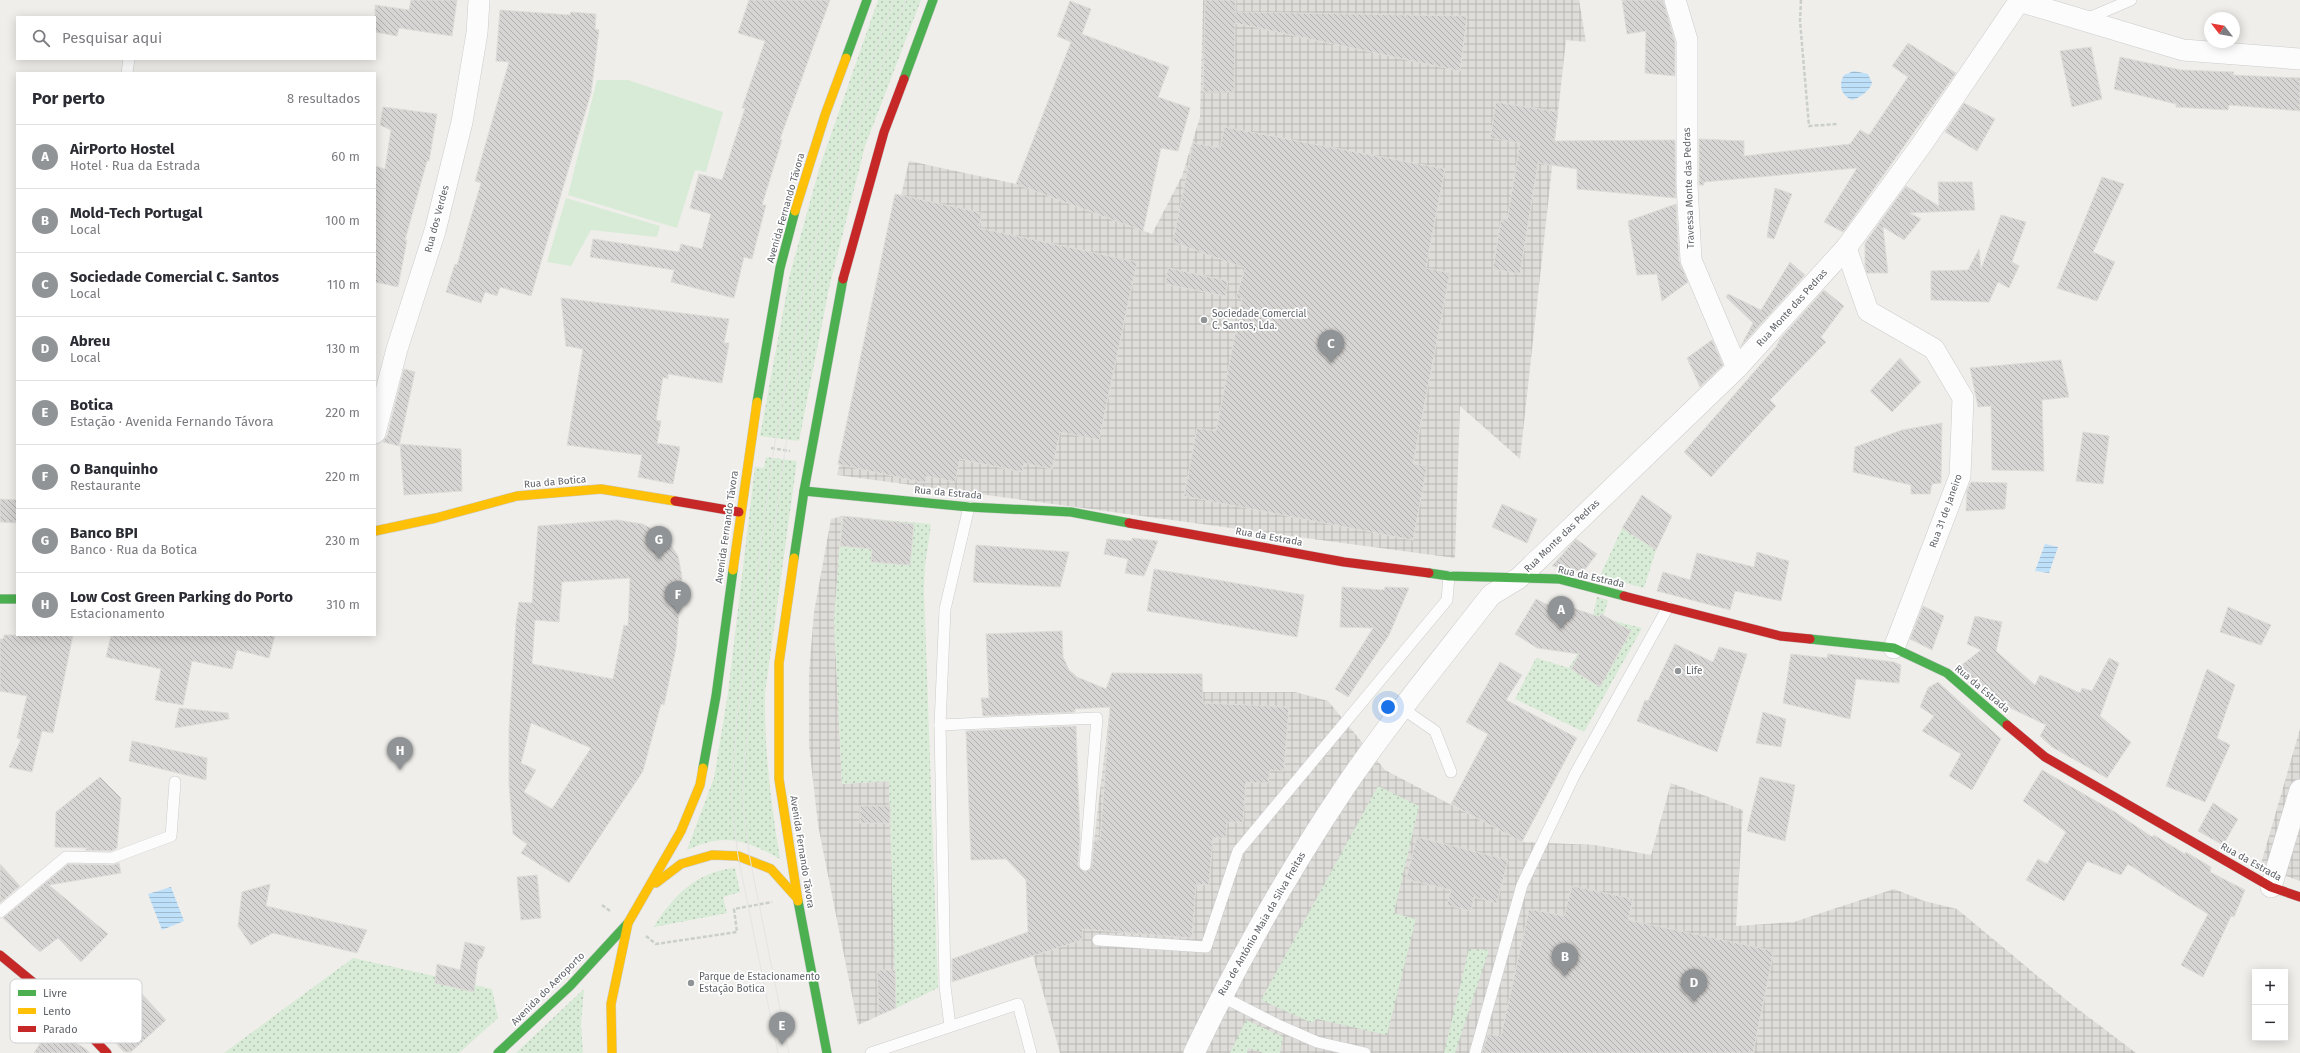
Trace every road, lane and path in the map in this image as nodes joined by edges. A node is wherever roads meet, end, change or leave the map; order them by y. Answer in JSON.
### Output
{"nodes":[{"id":1,"x":479,"y":0,"type":"edge"},
{"id":2,"x":867,"y":0,"type":"edge"},
{"id":3,"x":933,"y":0,"type":"edge"},
{"id":4,"x":1675,"y":0,"type":"edge"},
{"id":5,"x":1801,"y":0,"type":"edge"},
{"id":6,"x":2020,"y":0,"type":"edge"},
{"id":7,"x":2131,"y":0,"type":"edge"},
{"id":8,"x":2084,"y":20,"type":"junction"},
{"id":9,"x":2300,"y":59,"type":"edge"},
{"id":10,"x":129,"y":60,"type":"edge"},
{"id":11,"x":127,"y":72,"type":"edge"},
{"id":12,"x":1838,"y":124,"type":"dead end"},
{"id":13,"x":1846,"y":248,"type":"junction"},
{"id":14,"x":1737,"y":368,"type":"junction"},
{"id":15,"x":376,"y":429,"type":"edge"},
{"id":16,"x":795,"y":453,"type":"dead end"},
{"id":17,"x":747,"y":462,"type":"junction"},
{"id":18,"x":804,"y":491,"type":"junction"},
{"id":19,"x":969,"y":507,"type":"junction"},
{"id":20,"x":739,"y":512,"type":"junction"},
{"id":21,"x":376,"y":531,"type":"edge"},
{"id":22,"x":1449,"y":576,"type":"junction"},
{"id":23,"x":1519,"y":578,"type":"junction"},
{"id":24,"x":0,"y":599,"type":"edge"},
{"id":25,"x":16,"y":599,"type":"edge"},
{"id":26,"x":1668,"y":607,"type":"junction"},
{"id":27,"x":1894,"y":648,"type":"junction"},
{"id":28,"x":1403,"y":709,"type":"junction"},
{"id":29,"x":940,"y":725,"type":"junction"},
{"id":30,"x":1451,"y":772,"type":"dead end"},
{"id":31,"x":174,"y":782,"type":"dead end"},
{"id":32,"x":2300,"y":790,"type":"edge"},
{"id":33,"x":1086,"y":865,"type":"dead end"},
{"id":34,"x":650,"y":887,"type":"junction"},
{"id":35,"x":2271,"y":887,"type":"junction"},
{"id":36,"x":2300,"y":897,"type":"edge"},
{"id":37,"x":797,"y":898,"type":"junction"},
{"id":38,"x":778,"y":901,"type":"dead end"},
{"id":39,"x":602,"y":905,"type":"dead end"},
{"id":40,"x":610,"y":911,"type":"dead end"},
{"id":41,"x":0,"y":912,"type":"edge"},
{"id":42,"x":628,"y":923,"type":"junction"},
{"id":43,"x":646,"y":936,"type":"dead end"},
{"id":44,"x":1098,"y":940,"type":"dead end"},
{"id":45,"x":0,"y":955,"type":"edge"},
{"id":46,"x":29,"y":979,"type":"edge"},
{"id":47,"x":1221,"y":996,"type":"junction"},
{"id":48,"x":950,"y":1026,"type":"junction"},
{"id":49,"x":97,"y":1043,"type":"edge"},
{"id":50,"x":888,"y":1050,"type":"edge"},
{"id":51,"x":107,"y":1053,"type":"edge"},
{"id":52,"x":498,"y":1053,"type":"edge"},
{"id":53,"x":612,"y":1053,"type":"edge"},
{"id":54,"x":828,"y":1053,"type":"edge"},
{"id":55,"x":871,"y":1053,"type":"edge"},
{"id":56,"x":1031,"y":1053,"type":"edge"},
{"id":57,"x":1194,"y":1053,"type":"edge"},
{"id":58,"x":1365,"y":1053,"type":"edge"},
{"id":59,"x":1475,"y":1053,"type":"edge"}],
"edges":[{"from":1,"to":15,"type":"street","name":"Rua dos Verdes"},
{"from":2,"to":17,"type":"main road","name":"Avenida Fernando Távora"},
{"from":3,"to":18,"type":"main road","name":"Avenida Fernando Távora"},
{"from":4,"to":14,"type":"street","name":"Travessa Monte das Pedras"},
{"from":5,"to":12,"type":"path"},
{"from":6,"to":8,"type":"street"},
{"from":6,"to":13,"type":"street","name":"Rua Monte das Pedras"},
{"from":7,"to":8,"type":"lane"},
{"from":8,"to":9,"type":"street"},
{"from":10,"to":11,"type":"lane"},
{"from":13,"to":14,"type":"street","name":"Rua Monte das Pedras"},
{"from":13,"to":27,"type":"street","name":"Rua 31 de Janeiro"},
{"from":14,"to":23,"type":"street","name":"Rua Monte das Pedras"},
{"from":16,"to":17,"type":"path"},
{"from":17,"to":20,"type":"main road","name":"Avenida Fernando Távora"},
{"from":18,"to":19,"type":"main road","name":"Rua da Estrada"},
{"from":18,"to":37,"type":"main road","name":"Avenida Fernando Távora"},
{"from":19,"to":22,"type":"main road","name":"Rua da Estrada"},
{"from":19,"to":29,"type":"lane"},
{"from":20,"to":21,"type":"main road","name":"Rua da Botica"},
{"from":20,"to":34,"type":"main road","name":"Avenida Fernando Távora"},
{"from":22,"to":23,"type":"main road","name":"Rua da Estrada"},
{"from":22,"to":44,"type":"lane"},
{"from":23,"to":26,"type":"main road","name":"Rua da Estrada"},
{"from":23,"to":28,"type":"street","name":"Rua de António Maia da Silva Freitas"},
{"from":24,"to":25,"type":"main road"},
{"from":26,"to":27,"type":"main road","name":"Rua da Estrada"},
{"from":26,"to":59,"type":"lane"},
{"from":27,"to":35,"type":"main road","name":"Rua da Estrada"},
{"from":28,"to":30,"type":"lane"},
{"from":28,"to":47,"type":"street","name":"Rua de António Maia da Silva Freitas"},
{"from":29,"to":33,"type":"lane"},
{"from":29,"to":48,"type":"lane"},
{"from":31,"to":41,"type":"lane"},
{"from":32,"to":35,"type":"street"},
{"from":34,"to":37,"type":"main road"},
{"from":34,"to":42,"type":"main road","name":"Avenida Fernando Távora"},
{"from":35,"to":36,"type":"main road","name":"Rua da Estrada"},
{"from":37,"to":54,"type":"main road","name":"Avenida Fernando Távora"},
{"from":38,"to":43,"type":"path"},
{"from":39,"to":40,"type":"path"},
{"from":42,"to":52,"type":"main road","name":"Avenida do Aeroporto"},
{"from":42,"to":53,"type":"main road","name":"Avenida Fernando Távora"},
{"from":45,"to":46,"type":"main road"},
{"from":47,"to":57,"type":"street","name":"Rua de António Maia da Silva Freitas"},
{"from":47,"to":58,"type":"lane"},
{"from":48,"to":50,"type":"lane"},
{"from":48,"to":56,"type":"lane"},
{"from":49,"to":51,"type":"main road"},
{"from":50,"to":55,"type":"lane"}]}
